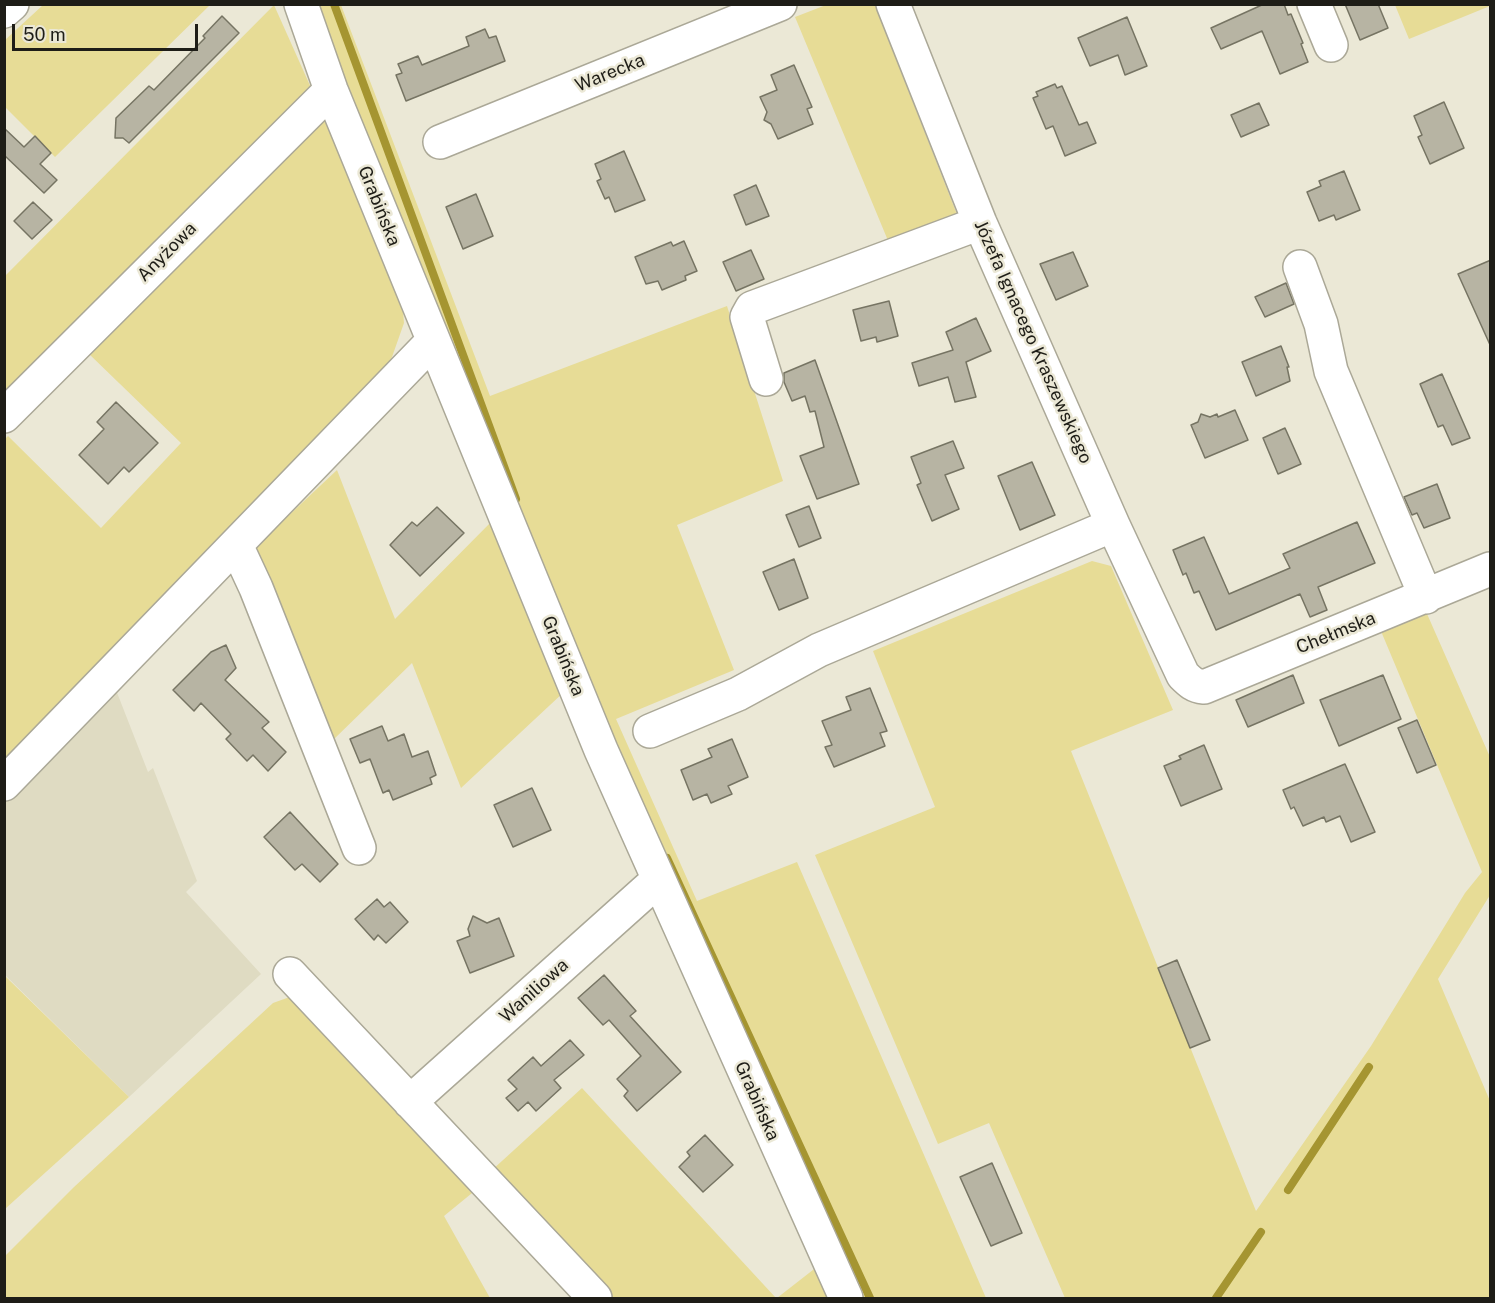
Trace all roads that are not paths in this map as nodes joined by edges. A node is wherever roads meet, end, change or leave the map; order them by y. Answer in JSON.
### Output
{"nodes":[{"id":1,"x":12,"y":4,"type":"edge"},
{"id":2,"x":301,"y":4,"type":"edge"},
{"id":3,"x":780,"y":4,"type":"edge"},
{"id":4,"x":893,"y":4,"type":"edge"},
{"id":5,"x":1314,"y":4,"type":"edge"},
{"id":6,"x":4,"y":11,"type":"edge"},
{"id":7,"x":1331,"y":45,"type":"dead end"},
{"id":8,"x":331,"y":90,"type":"junction"},
{"id":9,"x":440,"y":142,"type":"dead end"},
{"id":10,"x":980,"y":223,"type":"junction"},
{"id":11,"x":1300,"y":267,"type":"dead end"},
{"id":12,"x":434,"y":340,"type":"junction"},
{"id":13,"x":766,"y":379,"type":"dead end"},
{"id":14,"x":4,"y":416,"type":"edge"},
{"id":15,"x":1113,"y":525,"type":"junction"},
{"id":16,"x":236,"y":545,"type":"junction"},
{"id":17,"x":1491,"y":569,"type":"edge"},
{"id":18,"x":1426,"y":597,"type":"junction"},
{"id":19,"x":1183,"y":675,"type":"joint"},
{"id":20,"x":650,"y":730,"type":"dead end"},
{"id":21,"x":4,"y":784,"type":"edge"},
{"id":22,"x":359,"y":848,"type":"dead end"},
{"id":23,"x":658,"y":880,"type":"junction"},
{"id":24,"x":290,"y":974,"type":"dead end"},
{"id":25,"x":410,"y":1102,"type":"junction"},
{"id":26,"x":594,"y":1299,"type":"edge"},
{"id":27,"x":846,"y":1299,"type":"edge"}],
"edges":[{"from":1,"to":6,"type":"street"},
{"from":2,"to":8,"type":"street","name":"Grabińska"},
{"from":3,"to":9,"type":"street","name":"Warecka"},
{"from":4,"to":10,"type":"street","name":"Józefa Ignacego Kraszewskiego"},
{"from":5,"to":7,"type":"street"},
{"from":8,"to":12,"type":"street","name":"Grabińska"},
{"from":8,"to":14,"type":"street","name":"Anyżowa"},
{"from":10,"to":13,"type":"street"},
{"from":10,"to":15,"type":"street","name":"Józefa Ignacego Kraszewskiego"},
{"from":11,"to":18,"type":"street"},
{"from":12,"to":16,"type":"street"},
{"from":12,"to":23,"type":"street","name":"Grabińska"},
{"from":15,"to":19,"type":"street","name":"Józefa Ignacego Kraszewskiego"},
{"from":15,"to":20,"type":"street"},
{"from":16,"to":21,"type":"street"},
{"from":16,"to":22,"type":"street"},
{"from":17,"to":18,"type":"street","name":"Chełmska"},
{"from":18,"to":19,"type":"street","name":"Chełmska"},
{"from":23,"to":25,"type":"street","name":"Waniliowa"},
{"from":23,"to":27,"type":"street","name":"Grabińska"},
{"from":24,"to":25,"type":"street"},
{"from":25,"to":26,"type":"street"}]}
